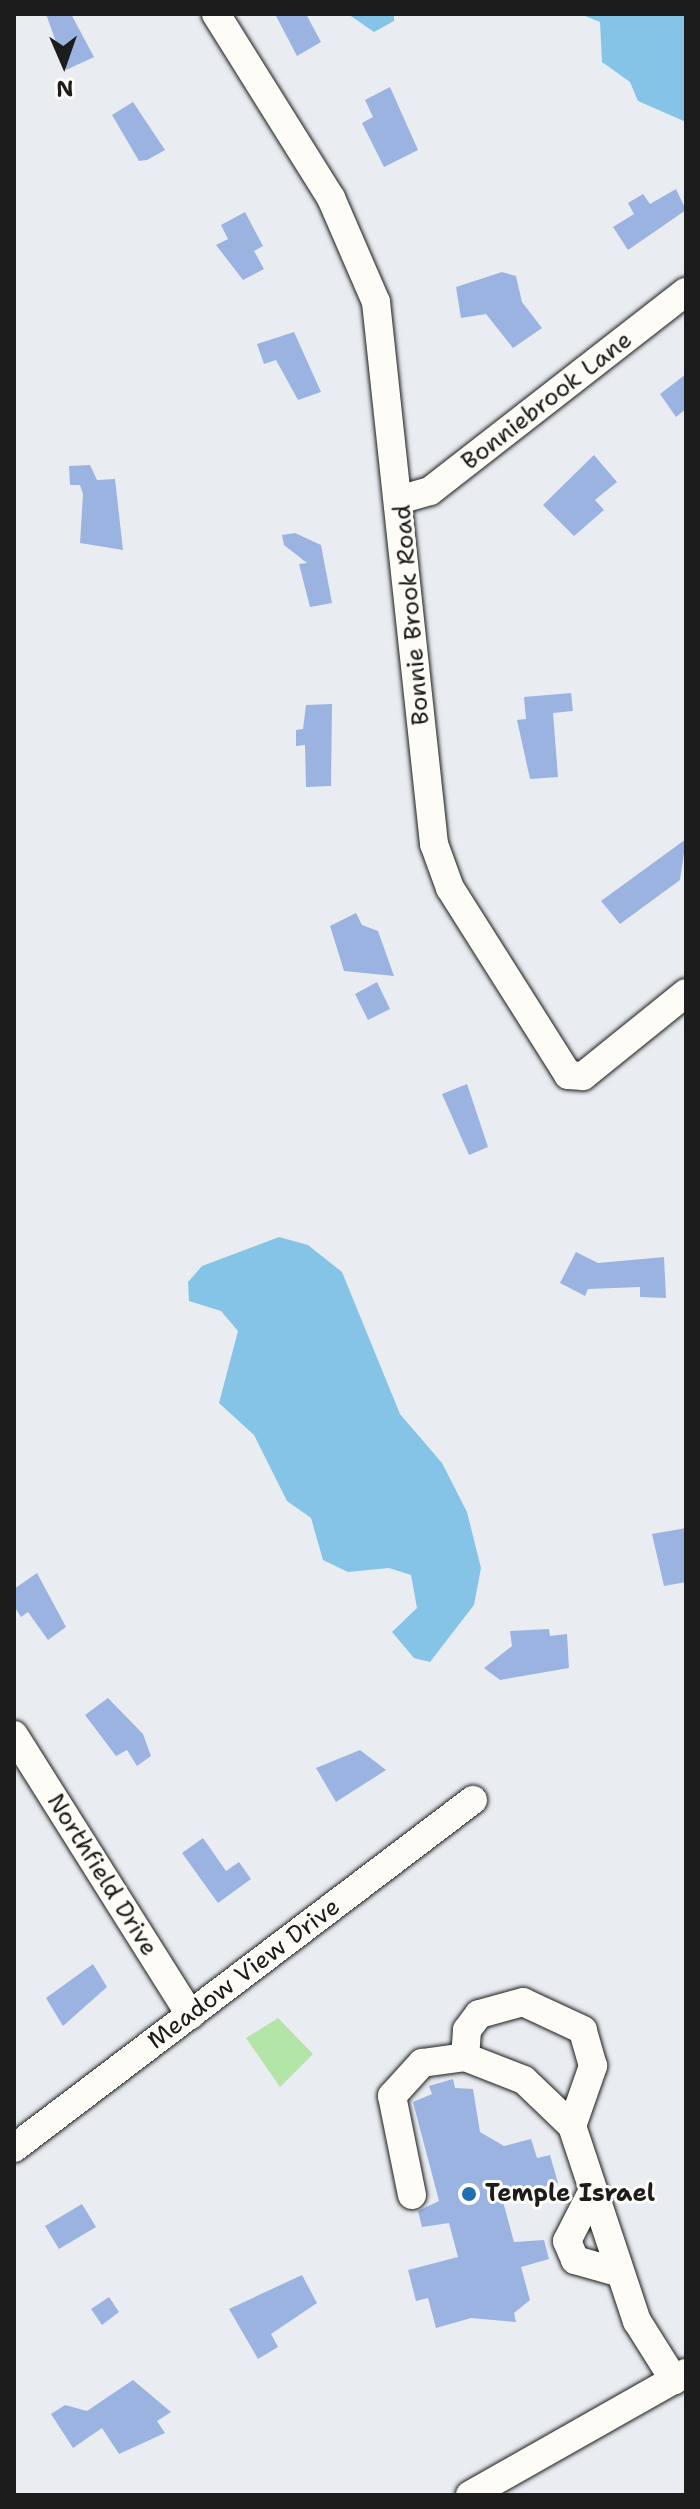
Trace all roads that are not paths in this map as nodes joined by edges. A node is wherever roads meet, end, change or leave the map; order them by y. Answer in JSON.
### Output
{"nodes":[{"id":1,"x":216,"y":14,"type":"edge"},
{"id":2,"x":686,"y":292,"type":"edge"},
{"id":3,"x":402,"y":499,"type":"junction"},
{"id":4,"x":686,"y":993,"type":"edge"},
{"id":5,"x":14,"y":1735,"type":"edge"},
{"id":6,"x":473,"y":1800,"type":"dead end"},
{"id":7,"x":190,"y":2015,"type":"junction"},
{"id":8,"x":465,"y":2057,"type":"junction"},
{"id":9,"x":572,"y":2126,"type":"junction"},
{"id":10,"x":14,"y":2148,"type":"edge"},
{"id":11,"x":592,"y":2192,"type":"junction"},
{"id":12,"x":412,"y":2195,"type":"dead end"},
{"id":13,"x":617,"y":2272,"type":"junction"},
{"id":14,"x":680,"y":2376,"type":"edge"},
{"id":15,"x":470,"y":2495,"type":"edge"}],
"edges":[{"from":1,"to":3,"type":"street","name":"Bonnie Brook Road"},
{"from":2,"to":3,"type":"street","name":"Bonniebrook Lane"},
{"from":3,"to":4,"type":"street","name":"Bonnie Brook Road"},
{"from":5,"to":7,"type":"street","name":"Northfield Drive"},
{"from":6,"to":7,"type":"street","name":"Meadow View Drive"},
{"from":7,"to":10,"type":"street","name":"Meadow View Drive"},
{"from":8,"to":9,"type":"street"},
{"from":8,"to":9,"type":"street"},
{"from":8,"to":12,"type":"street"},
{"from":9,"to":11,"type":"street"},
{"from":11,"to":13,"type":"street"},
{"from":11,"to":13,"type":"street"},
{"from":13,"to":14,"type":"street"},
{"from":14,"to":15,"type":"street"}]}
